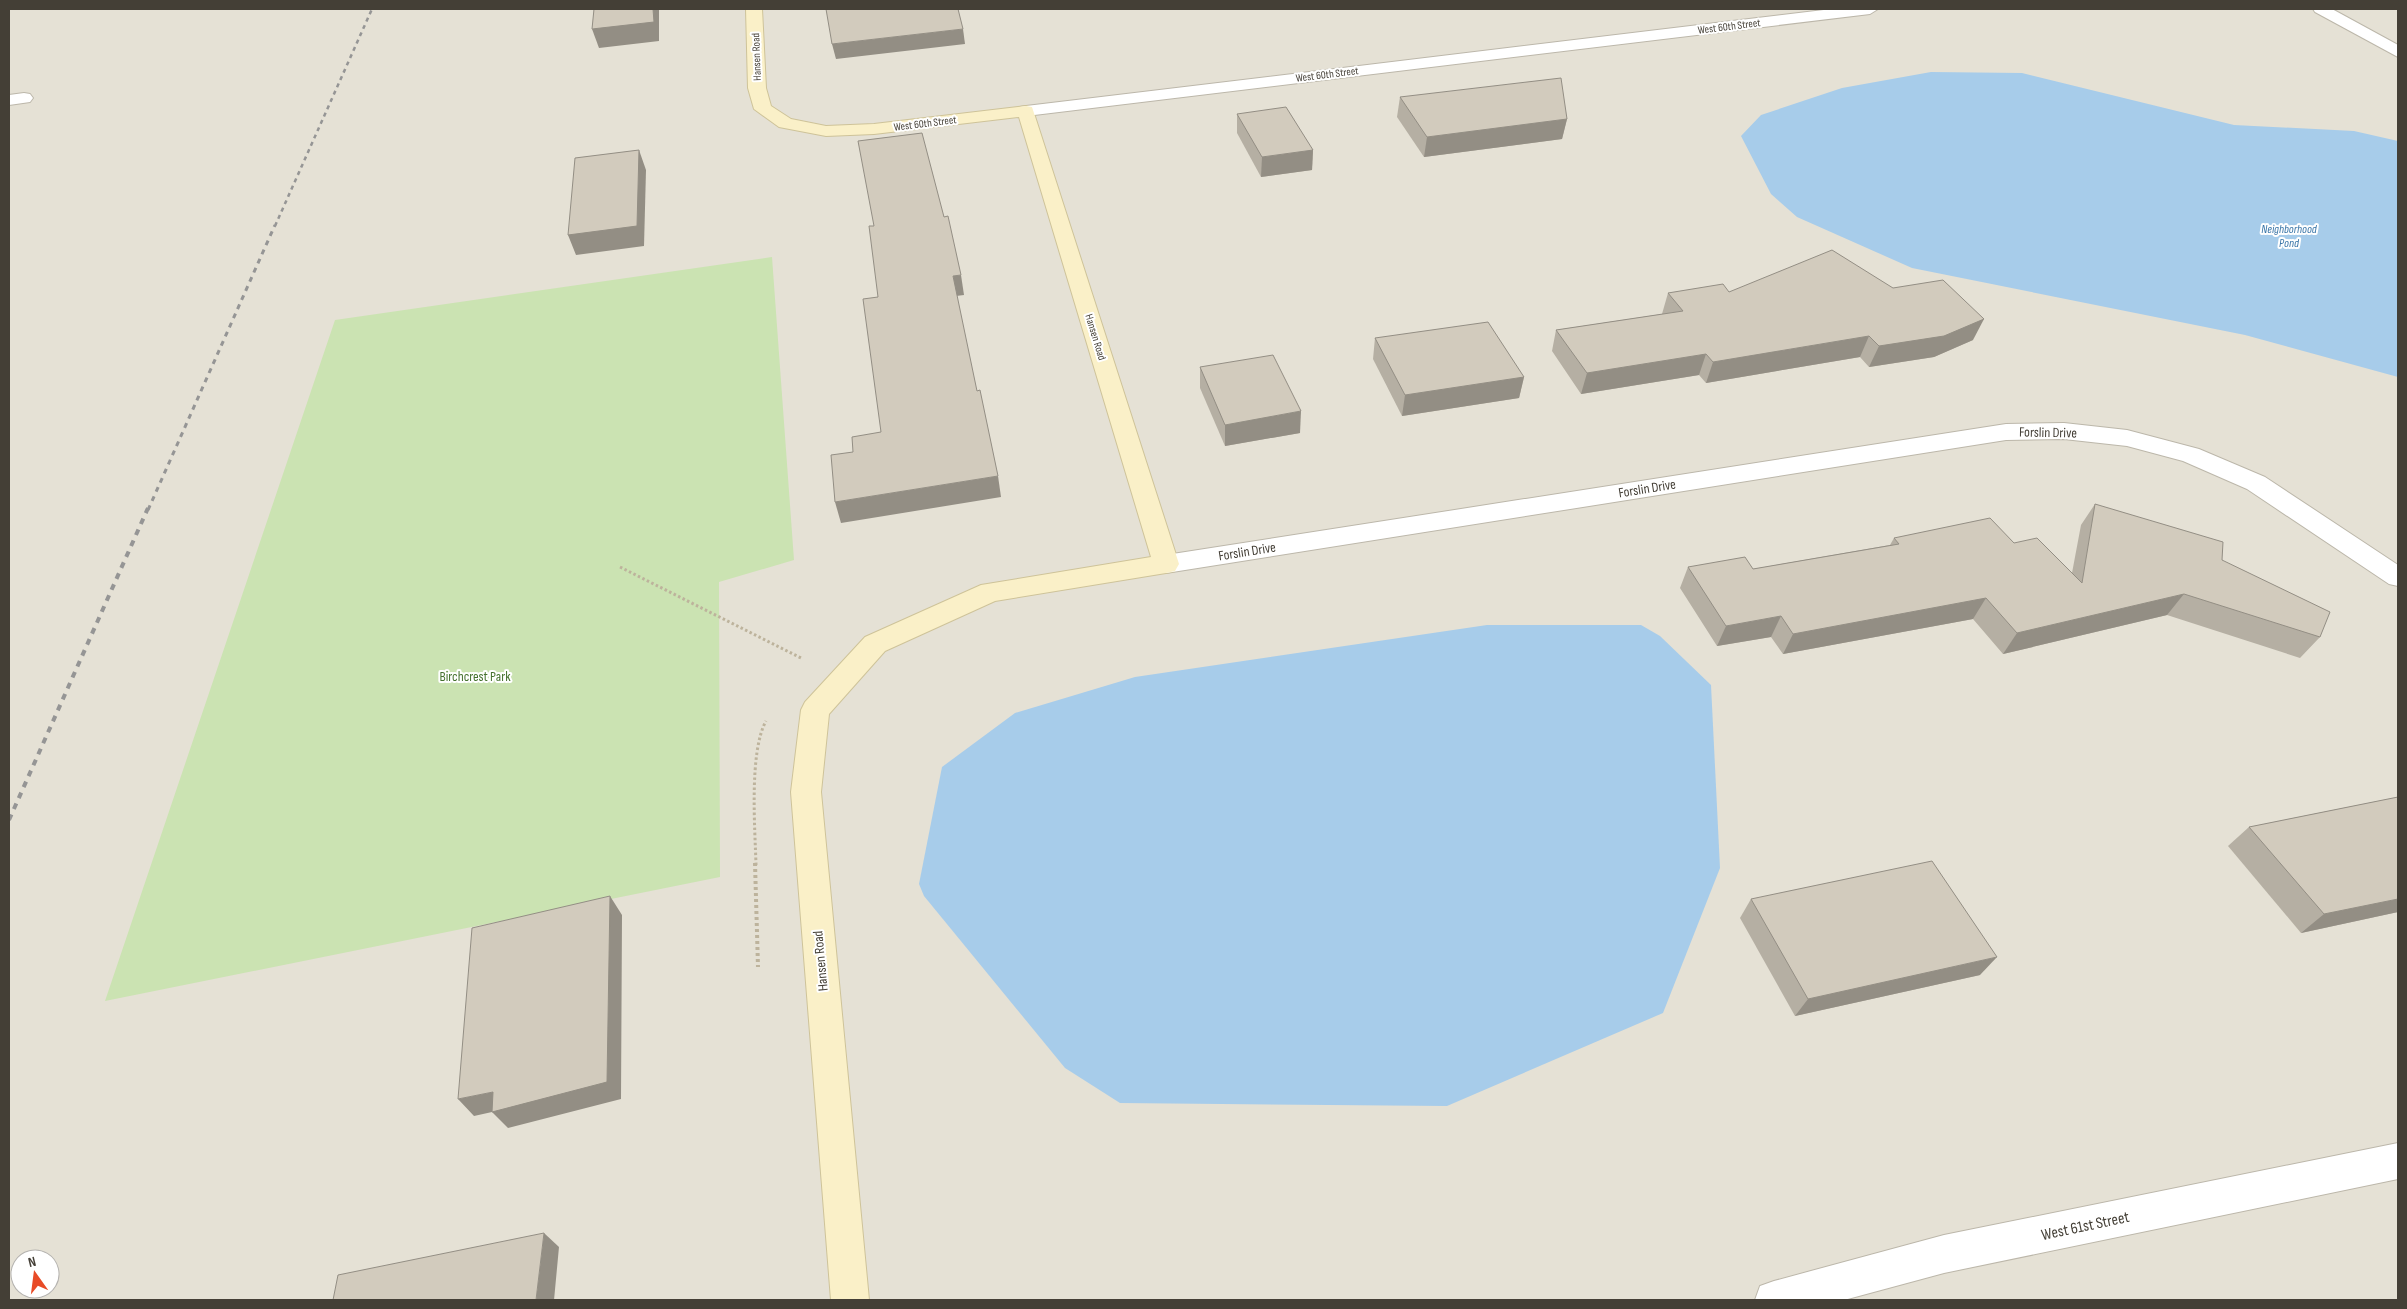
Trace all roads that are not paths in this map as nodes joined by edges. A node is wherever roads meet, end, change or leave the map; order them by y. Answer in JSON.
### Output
{"nodes":[{"id":1,"x":754,"y":9,"type":"edge"},
{"id":2,"x":1870,"y":9,"type":"edge"},
{"id":3,"x":2321,"y":9,"type":"edge"},
{"id":4,"x":1784,"y":14,"type":"edge"},
{"id":5,"x":2398,"y":52,"type":"edge"},
{"id":6,"x":1026,"y":111,"type":"junction"},
{"id":7,"x":785,"y":123,"type":"joint"},
{"id":8,"x":1166,"y":564,"type":"junction"},
{"id":9,"x":2398,"y":577,"type":"edge"},
{"id":10,"x":875,"y":644,"type":"joint"},
{"id":11,"x":2398,"y":1161,"type":"edge"},
{"id":12,"x":850,"y":1300,"type":"edge"},
{"id":13,"x":1774,"y":1300,"type":"edge"}],
"edges":[{"from":1,"to":7,"type":"street","name":"Hansen Road"},
{"from":2,"to":4,"type":"street","name":"West 60th Street"},
{"from":3,"to":5,"type":"street"},
{"from":4,"to":6,"type":"street","name":"West 60th Street"},
{"from":6,"to":7,"type":"street","name":"West 60th Street"},
{"from":6,"to":8,"type":"street","name":"Hansen Road"},
{"from":8,"to":9,"type":"street","name":"Forslin Drive"},
{"from":8,"to":10,"type":"street","name":"Forslin Drive"},
{"from":10,"to":12,"type":"street","name":"Hansen Road"},
{"from":11,"to":13,"type":"street","name":"West 61st Street"}]}
